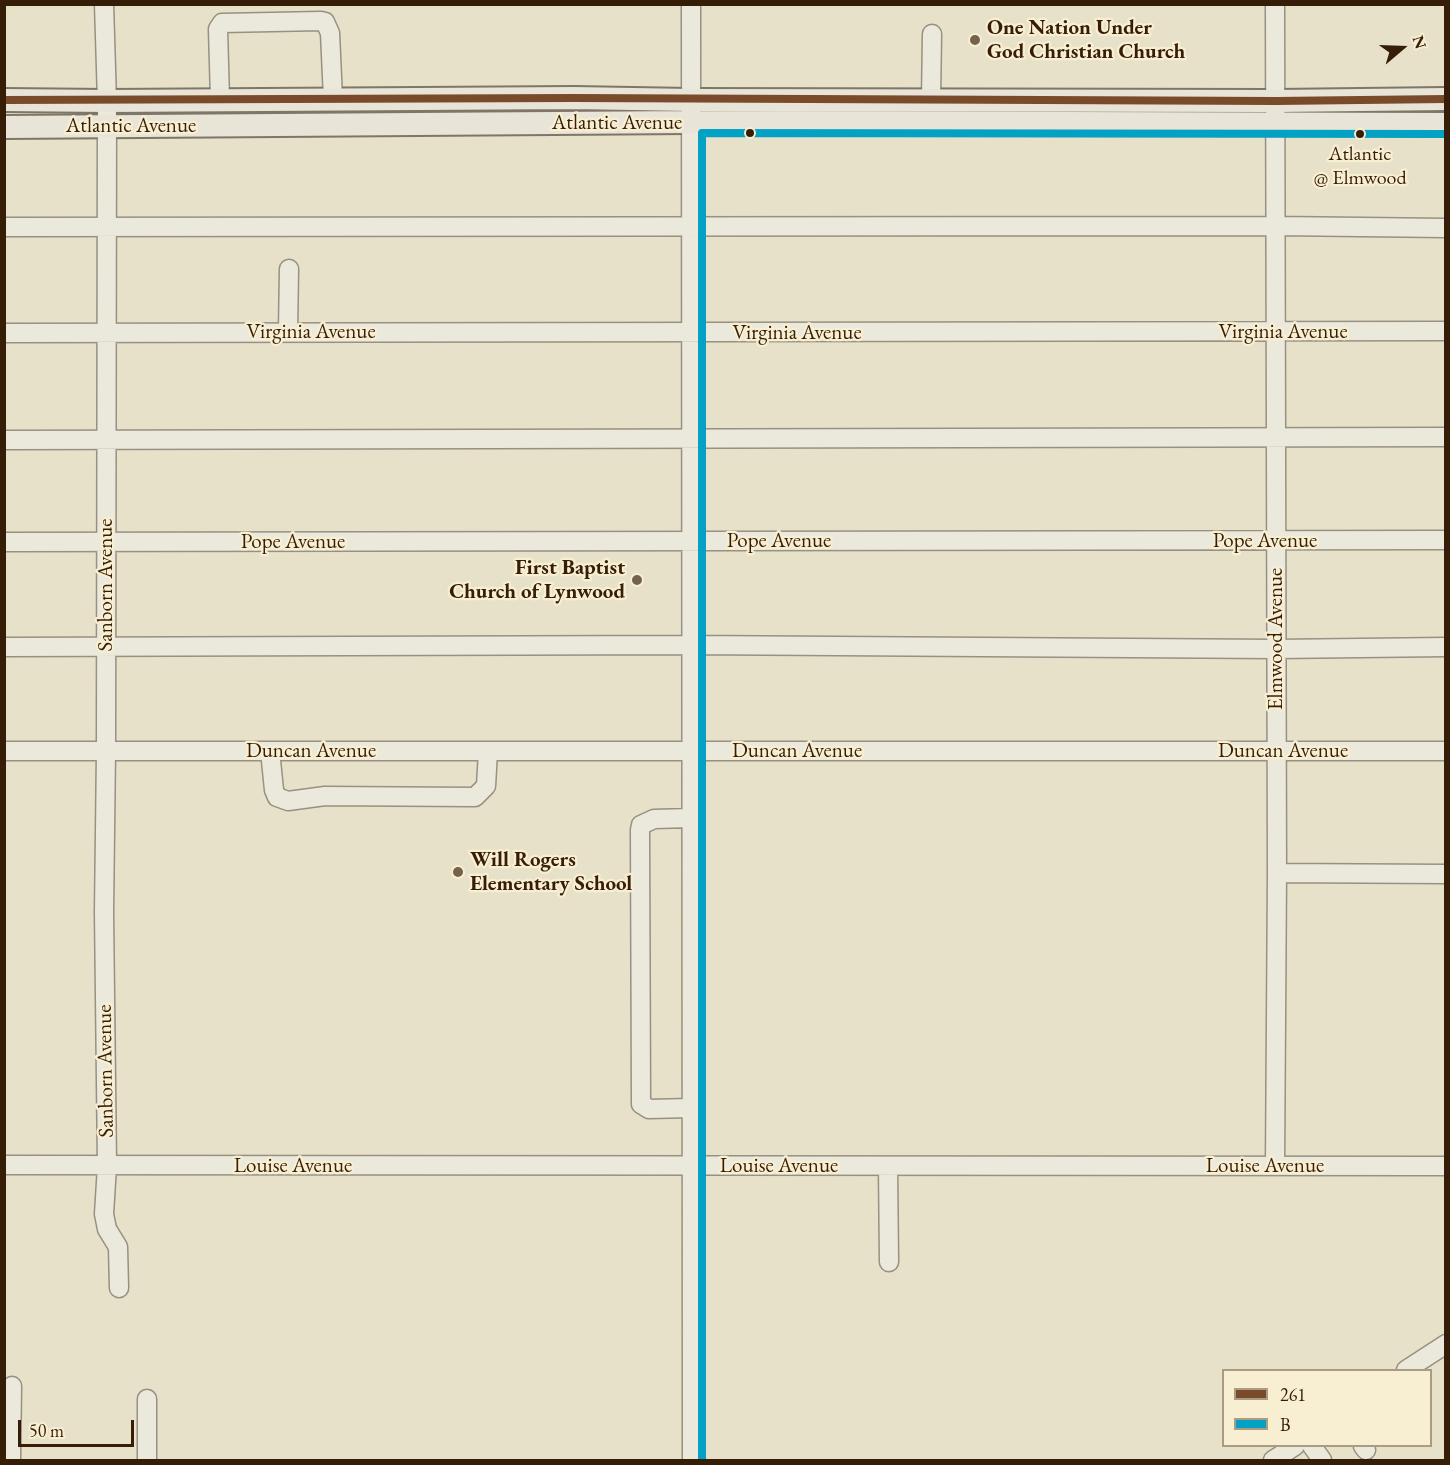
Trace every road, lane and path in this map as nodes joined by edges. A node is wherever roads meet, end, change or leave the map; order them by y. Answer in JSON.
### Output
{"nodes":[{"id":1,"x":104,"y":4,"type":"edge"},
{"id":2,"x":691,"y":4,"type":"edge"},
{"id":3,"x":1275,"y":4,"type":"edge"},
{"id":4,"x":932,"y":34,"type":"dead end"},
{"id":5,"x":220,"y":99,"type":"junction"},
{"id":6,"x":333,"y":99,"type":"junction"},
{"id":7,"x":1446,"y":99,"type":"edge"},
{"id":8,"x":4,"y":100,"type":"edge"},
{"id":9,"x":931,"y":100,"type":"junction"},
{"id":10,"x":107,"y":101,"type":"junction"},
{"id":11,"x":1276,"y":101,"type":"junction"},
{"id":12,"x":691,"y":111,"type":"junction"},
{"id":13,"x":1446,"y":124,"type":"edge"},
{"id":14,"x":106,"y":125,"type":"junction"},
{"id":15,"x":1276,"y":125,"type":"junction"},
{"id":16,"x":4,"y":127,"type":"edge"},
{"id":17,"x":4,"y":226,"type":"edge"},
{"id":18,"x":106,"y":226,"type":"junction"},
{"id":19,"x":1277,"y":226,"type":"junction"},
{"id":20,"x":691,"y":227,"type":"junction"},
{"id":21,"x":1446,"y":228,"type":"edge"},
{"id":22,"x":289,"y":269,"type":"dead end"},
{"id":23,"x":1446,"y":331,"type":"edge"},
{"id":24,"x":288,"y":332,"type":"junction"},
{"id":25,"x":1276,"y":332,"type":"junction"},
{"id":26,"x":4,"y":333,"type":"edge"},
{"id":27,"x":106,"y":333,"type":"junction"},
{"id":28,"x":691,"y":333,"type":"junction"},
{"id":29,"x":691,"y":437,"type":"junction"},
{"id":30,"x":1446,"y":437,"type":"edge"},
{"id":31,"x":1276,"y":438,"type":"junction"},
{"id":32,"x":4,"y":440,"type":"edge"},
{"id":33,"x":105,"y":440,"type":"junction"},
{"id":34,"x":1276,"y":540,"type":"junction"},
{"id":35,"x":1446,"y":540,"type":"edge"},
{"id":36,"x":691,"y":541,"type":"junction"},
{"id":37,"x":4,"y":542,"type":"edge"},
{"id":38,"x":106,"y":543,"type":"junction"},
{"id":39,"x":692,"y":645,"type":"junction"},
{"id":40,"x":4,"y":647,"type":"edge"},
{"id":41,"x":1446,"y":647,"type":"edge"},
{"id":42,"x":106,"y":648,"type":"junction"},
{"id":43,"x":1276,"y":649,"type":"junction"},
{"id":44,"x":4,"y":751,"type":"edge"},
{"id":45,"x":106,"y":751,"type":"junction"},
{"id":46,"x":270,"y":751,"type":"junction"},
{"id":47,"x":488,"y":751,"type":"junction"},
{"id":48,"x":692,"y":751,"type":"junction"},
{"id":49,"x":1277,"y":751,"type":"junction"},
{"id":50,"x":1446,"y":751,"type":"edge"},
{"id":51,"x":691,"y":818,"type":"junction"},
{"id":52,"x":1277,"y":873,"type":"junction"},
{"id":53,"x":1446,"y":874,"type":"edge"},
{"id":54,"x":691,"y":1107,"type":"junction"},
{"id":55,"x":4,"y":1166,"type":"edge"},
{"id":56,"x":107,"y":1166,"type":"junction"},
{"id":57,"x":691,"y":1166,"type":"junction"},
{"id":58,"x":888,"y":1166,"type":"junction"},
{"id":59,"x":1275,"y":1166,"type":"junction"},
{"id":60,"x":1446,"y":1166,"type":"edge"},
{"id":61,"x":890,"y":1262,"type":"dead end"},
{"id":62,"x":119,"y":1288,"type":"dead end"},
{"id":63,"x":1446,"y":1344,"type":"edge"},
{"id":64,"x":1409,"y":1369,"type":"edge"},
{"id":65,"x":12,"y":1386,"type":"dead end"},
{"id":66,"x":147,"y":1399,"type":"dead end"},
{"id":67,"x":1294,"y":1447,"type":"edge"},
{"id":68,"x":1313,"y":1447,"type":"edge"},
{"id":69,"x":11,"y":1461,"type":"edge"},
{"id":70,"x":147,"y":1461,"type":"edge"},
{"id":71,"x":692,"y":1461,"type":"edge"},
{"id":72,"x":1273,"y":1461,"type":"edge"},
{"id":73,"x":1322,"y":1461,"type":"edge"}],
"edges":[{"from":1,"to":10,"type":"street","name":"Sanborn Avenue"},
{"from":2,"to":12,"type":"street"},
{"from":3,"to":11,"type":"street","name":"Elmwood Avenue"},
{"from":4,"to":9,"type":"street"},
{"from":5,"to":6,"type":"main road","name":"Atlantic Avenue"},
{"from":5,"to":6,"type":"street"},
{"from":5,"to":10,"type":"main road","name":"Atlantic Avenue"},
{"from":6,"to":12,"type":"main road","name":"Atlantic Avenue"},
{"from":7,"to":11,"type":"main road","name":"Atlantic Avenue"},
{"from":8,"to":10,"type":"main road","name":"Atlantic Avenue"},
{"from":9,"to":11,"type":"main road","name":"Atlantic Avenue"},
{"from":9,"to":12,"type":"main road","name":"Atlantic Avenue"},
{"from":10,"to":14,"type":"street","name":"Sanborn Avenue"},
{"from":11,"to":15,"type":"street","name":"Elmwood Avenue"},
{"from":12,"to":14,"type":"main road","name":"Atlantic Avenue"},
{"from":12,"to":15,"type":"main road","name":"Atlantic Avenue"},
{"from":12,"to":20,"type":"street"},
{"from":13,"to":15,"type":"main road","name":"Atlantic Avenue"},
{"from":14,"to":16,"type":"main road","name":"Atlantic Avenue"},
{"from":14,"to":18,"type":"street","name":"Sanborn Avenue"},
{"from":15,"to":19,"type":"street","name":"Elmwood Avenue"},
{"from":17,"to":18,"type":"street"},
{"from":18,"to":20,"type":"street"},
{"from":18,"to":27,"type":"street","name":"Sanborn Avenue"},
{"from":19,"to":20,"type":"street"},
{"from":19,"to":21,"type":"street"},
{"from":19,"to":25,"type":"street","name":"Elmwood Avenue"},
{"from":20,"to":28,"type":"street"},
{"from":22,"to":24,"type":"street"},
{"from":23,"to":25,"type":"street","name":"Virginia Avenue"},
{"from":24,"to":27,"type":"street","name":"Virginia Avenue"},
{"from":24,"to":28,"type":"street","name":"Virginia Avenue"},
{"from":25,"to":28,"type":"street","name":"Virginia Avenue"},
{"from":25,"to":31,"type":"street","name":"Elmwood Avenue"},
{"from":26,"to":27,"type":"street","name":"Virginia Avenue"},
{"from":27,"to":33,"type":"street","name":"Sanborn Avenue"},
{"from":28,"to":29,"type":"street"},
{"from":29,"to":31,"type":"street"},
{"from":29,"to":33,"type":"street"},
{"from":29,"to":36,"type":"street"},
{"from":30,"to":31,"type":"street"},
{"from":31,"to":34,"type":"street","name":"Elmwood Avenue"},
{"from":32,"to":33,"type":"street"},
{"from":33,"to":38,"type":"street","name":"Sanborn Avenue"},
{"from":34,"to":35,"type":"street","name":"Pope Avenue"},
{"from":34,"to":36,"type":"street","name":"Pope Avenue"},
{"from":34,"to":43,"type":"street","name":"Elmwood Avenue"},
{"from":36,"to":38,"type":"street","name":"Pope Avenue"},
{"from":36,"to":39,"type":"street"},
{"from":37,"to":38,"type":"street","name":"Pope Avenue"},
{"from":38,"to":42,"type":"street","name":"Sanborn Avenue"},
{"from":39,"to":42,"type":"street"},
{"from":39,"to":43,"type":"street"},
{"from":39,"to":48,"type":"street"},
{"from":40,"to":42,"type":"street"},
{"from":41,"to":43,"type":"street"},
{"from":42,"to":45,"type":"street","name":"Sanborn Avenue"},
{"from":43,"to":49,"type":"street","name":"Elmwood Avenue"},
{"from":44,"to":45,"type":"street","name":"Duncan Avenue"},
{"from":45,"to":46,"type":"street","name":"Duncan Avenue"},
{"from":45,"to":56,"type":"street","name":"Sanborn Avenue"},
{"from":46,"to":47,"type":"street","name":"Duncan Avenue"},
{"from":46,"to":47,"type":"street"},
{"from":47,"to":48,"type":"street","name":"Duncan Avenue"},
{"from":48,"to":49,"type":"street","name":"Duncan Avenue"},
{"from":48,"to":51,"type":"street"},
{"from":49,"to":50,"type":"street","name":"Duncan Avenue"},
{"from":49,"to":52,"type":"street","name":"Elmwood Avenue"},
{"from":51,"to":54,"type":"street"},
{"from":51,"to":54,"type":"street"},
{"from":52,"to":53,"type":"street"},
{"from":52,"to":59,"type":"street","name":"Elmwood Avenue"},
{"from":54,"to":57,"type":"street"},
{"from":55,"to":56,"type":"street","name":"Louise Avenue"},
{"from":56,"to":57,"type":"street","name":"Louise Avenue"},
{"from":56,"to":62,"type":"street","name":"Sanborn Avenue"},
{"from":57,"to":58,"type":"street","name":"Louise Avenue"},
{"from":57,"to":71,"type":"street"},
{"from":58,"to":59,"type":"street","name":"Louise Avenue"},
{"from":58,"to":61,"type":"street"},
{"from":59,"to":60,"type":"street","name":"Louise Avenue"},
{"from":63,"to":64,"type":"street"},
{"from":65,"to":69,"type":"street"},
{"from":66,"to":70,"type":"street"},
{"from":67,"to":72,"type":"street"},
{"from":68,"to":73,"type":"street"}]}
